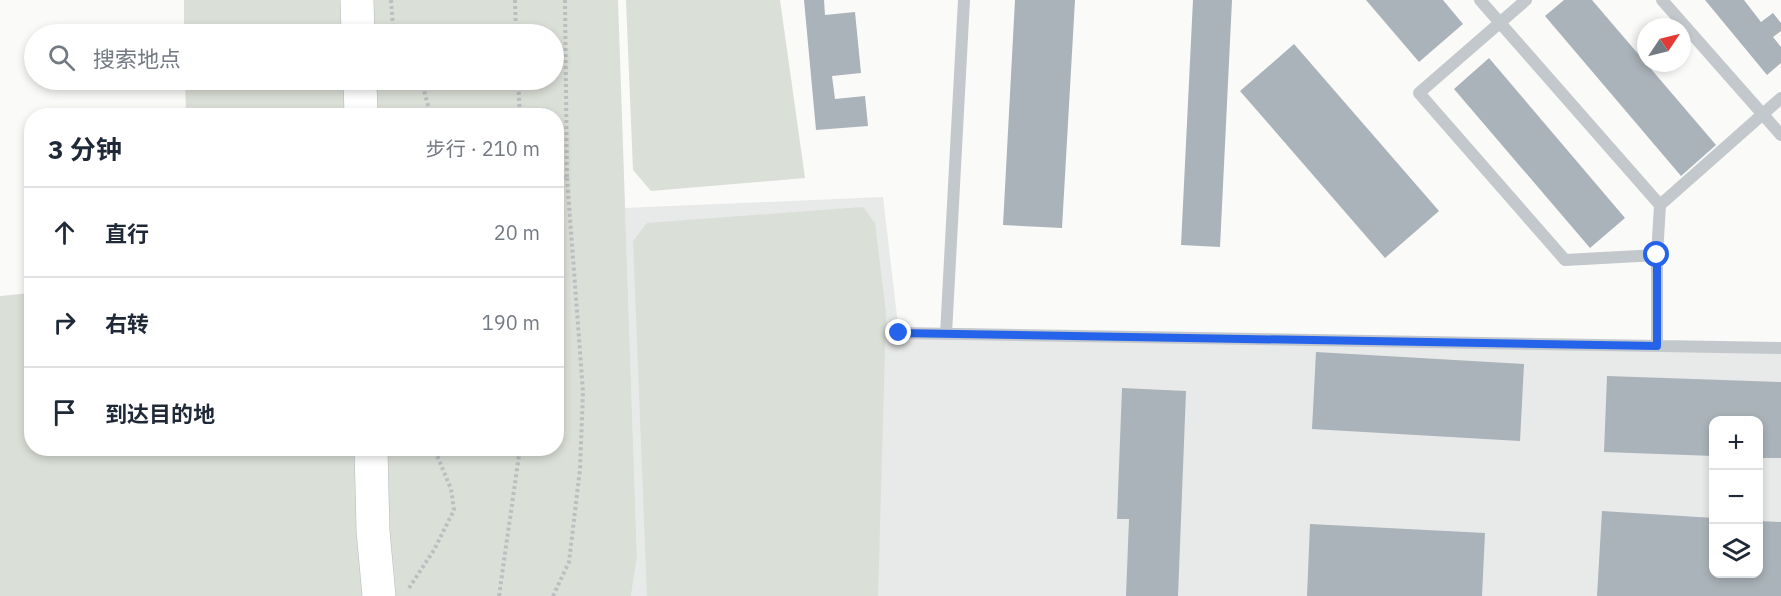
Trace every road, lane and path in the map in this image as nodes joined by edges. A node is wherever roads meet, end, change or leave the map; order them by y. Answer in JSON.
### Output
{"nodes":[{"id":1,"x":357,"y":0,"type":"edge"},
{"id":2,"x":391,"y":0,"type":"edge"},
{"id":3,"x":515,"y":0,"type":"edge"},
{"id":4,"x":565,"y":0,"type":"edge"},
{"id":5,"x":964,"y":0,"type":"edge"},
{"id":6,"x":1480,"y":0,"type":"edge"},
{"id":7,"x":1526,"y":0,"type":"edge"},
{"id":8,"x":1662,"y":0,"type":"edge"},
{"id":9,"x":1500,"y":23,"type":"junction"},
{"id":10,"x":358,"y":24,"type":"edge"},
{"id":11,"x":393,"y":24,"type":"edge"},
{"id":12,"x":516,"y":24,"type":"edge"},
{"id":13,"x":360,"y":90,"type":"edge"},
{"id":14,"x":424,"y":90,"type":"edge"},
{"id":15,"x":519,"y":90,"type":"edge"},
{"id":16,"x":1781,"y":98,"type":"edge"},
{"id":17,"x":361,"y":108,"type":"edge"},
{"id":18,"x":429,"y":108,"type":"edge"},
{"id":19,"x":520,"y":108,"type":"edge"},
{"id":20,"x":1763,"y":114,"type":"junction"},
{"id":21,"x":1781,"y":135,"type":"edge"},
{"id":22,"x":564,"y":177,"type":"edge"},
{"id":23,"x":567,"y":177,"type":"junction"},
{"id":24,"x":1660,"y":205,"type":"junction"},
{"id":25,"x":1657,"y":255,"type":"junction"},
{"id":26,"x":899,"y":333,"type":"dead end"},
{"id":27,"x":946,"y":334,"type":"dead end"},
{"id":28,"x":1657,"y":346,"type":"junction"},
{"id":29,"x":1781,"y":348,"type":"edge"},
{"id":30,"x":371,"y":456,"type":"edge"},
{"id":31,"x":437,"y":456,"type":"edge"},
{"id":32,"x":519,"y":456,"type":"edge"},
{"id":33,"x":393,"y":594,"type":"edge"},
{"id":34,"x":499,"y":596,"type":"edge"},
{"id":35,"x":553,"y":596,"type":"edge"}],
"edges":[{"from":1,"to":10,"type":"street"},
{"from":2,"to":11,"type":"path"},
{"from":3,"to":12,"type":"path"},
{"from":4,"to":23,"type":"path"},
{"from":5,"to":27,"type":"lane"},
{"from":6,"to":9,"type":"lane"},
{"from":7,"to":9,"type":"lane"},
{"from":8,"to":20,"type":"lane"},
{"from":9,"to":24,"type":"lane"},
{"from":9,"to":25,"type":"lane"},
{"from":13,"to":17,"type":"street"},
{"from":14,"to":18,"type":"path"},
{"from":15,"to":19,"type":"path"},
{"from":16,"to":20,"type":"lane"},
{"from":20,"to":21,"type":"lane"},
{"from":20,"to":24,"type":"lane"},
{"from":22,"to":23,"type":"path"},
{"from":23,"to":35,"type":"path"},
{"from":24,"to":25,"type":"lane"},
{"from":25,"to":28,"type":"lane"},
{"from":26,"to":28,"type":"lane"},
{"from":28,"to":29,"type":"lane"},
{"from":30,"to":33,"type":"street"},
{"from":31,"to":33,"type":"path"},
{"from":32,"to":34,"type":"path"}]}
